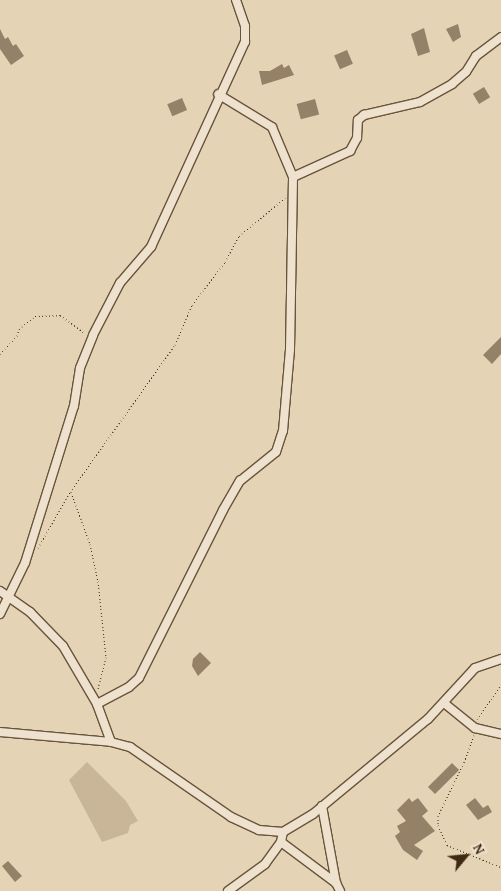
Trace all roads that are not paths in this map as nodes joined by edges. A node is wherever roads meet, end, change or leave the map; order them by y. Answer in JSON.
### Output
{"nodes":[{"id":1,"x":236,"y":0,"type":"edge"},
{"id":2,"x":501,"y":37,"type":"edge"},
{"id":3,"x":218,"y":94,"type":"junction"},
{"id":4,"x":293,"y":177,"type":"junction"},
{"id":5,"x":0,"y":591,"type":"edge"},
{"id":6,"x":8,"y":600,"type":"junction"},
{"id":7,"x":0,"y":614,"type":"edge"},
{"id":8,"x":501,"y":660,"type":"edge"},
{"id":9,"x":96,"y":701,"type":"junction"},
{"id":10,"x":444,"y":703,"type":"junction"},
{"id":11,"x":0,"y":732,"type":"edge"},
{"id":12,"x":501,"y":734,"type":"edge"},
{"id":13,"x":111,"y":742,"type":"junction"},
{"id":14,"x":322,"y":806,"type":"junction"},
{"id":15,"x":283,"y":832,"type":"junction"},
{"id":16,"x":282,"y":842,"type":"junction"},
{"id":17,"x":336,"y":884,"type":"junction"},
{"id":18,"x":228,"y":891,"type":"edge"},
{"id":19,"x":340,"y":891,"type":"edge"}],
"edges":[{"from":1,"to":3,"type":"street"},
{"from":2,"to":4,"type":"street"},
{"from":3,"to":4,"type":"street"},
{"from":3,"to":6,"type":"street"},
{"from":4,"to":9,"type":"street"},
{"from":5,"to":6,"type":"street"},
{"from":6,"to":7,"type":"street"},
{"from":6,"to":9,"type":"street"},
{"from":8,"to":10,"type":"street"},
{"from":9,"to":13,"type":"street"},
{"from":10,"to":12,"type":"street"},
{"from":10,"to":14,"type":"street"},
{"from":11,"to":13,"type":"street"},
{"from":13,"to":15,"type":"street"},
{"from":14,"to":15,"type":"street"},
{"from":14,"to":17,"type":"street"},
{"from":15,"to":16,"type":"street"},
{"from":16,"to":17,"type":"street"},
{"from":16,"to":18,"type":"street"},
{"from":17,"to":19,"type":"street"}]}
